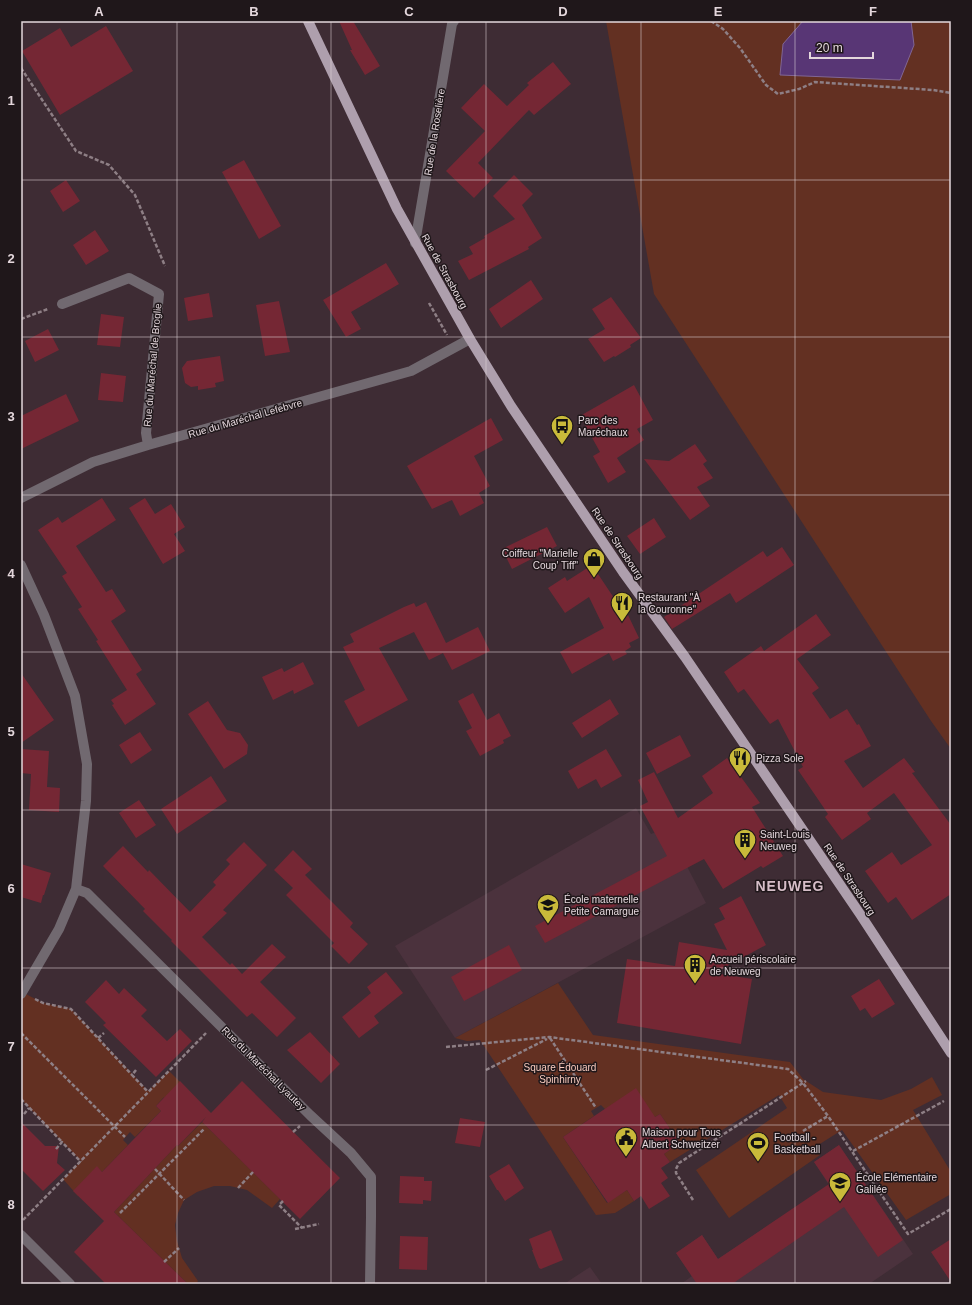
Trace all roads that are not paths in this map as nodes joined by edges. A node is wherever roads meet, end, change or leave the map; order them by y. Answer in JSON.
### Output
{"nodes":[{"id":1,"x":308,"y":21,"type":"edge"},
{"id":2,"x":454,"y":21,"type":"edge"},
{"id":3,"x":415,"y":243,"type":"junction"},
{"id":4,"x":62,"y":304,"type":"dead end"},
{"id":5,"x":470,"y":340,"type":"junction"},
{"id":6,"x":148,"y":445,"type":"junction"},
{"id":7,"x":21,"y":498,"type":"edge"},
{"id":8,"x":21,"y":565,"type":"edge"},
{"id":9,"x":76,"y":889,"type":"junction"},
{"id":10,"x":22,"y":993,"type":"edge"},
{"id":11,"x":951,"y":1053,"type":"edge"},
{"id":12,"x":21,"y":1235,"type":"edge"},
{"id":13,"x":70,"y":1284,"type":"edge"},
{"id":14,"x":370,"y":1284,"type":"edge"}],
"edges":[{"from":1,"to":3,"type":"main road","name":"Rue de Strasbourg"},
{"from":2,"to":3,"type":"street","name":"Rue de la Roselière"},
{"from":3,"to":5,"type":"main road","name":"Rue de Strasbourg"},
{"from":4,"to":6,"type":"street","name":"Rue du Maréchal de Broglie"},
{"from":5,"to":6,"type":"street","name":"Rue du Maréchal Lefebvre"},
{"from":5,"to":11,"type":"main road","name":"Rue de Strasbourg"},
{"from":6,"to":7,"type":"street","name":"Rue du Maréchal Lefebvre"},
{"from":8,"to":9,"type":"street"},
{"from":9,"to":10,"type":"street"},
{"from":9,"to":14,"type":"street","name":"Rue du Maréchal Lyautey"},
{"from":12,"to":13,"type":"street"}]}
